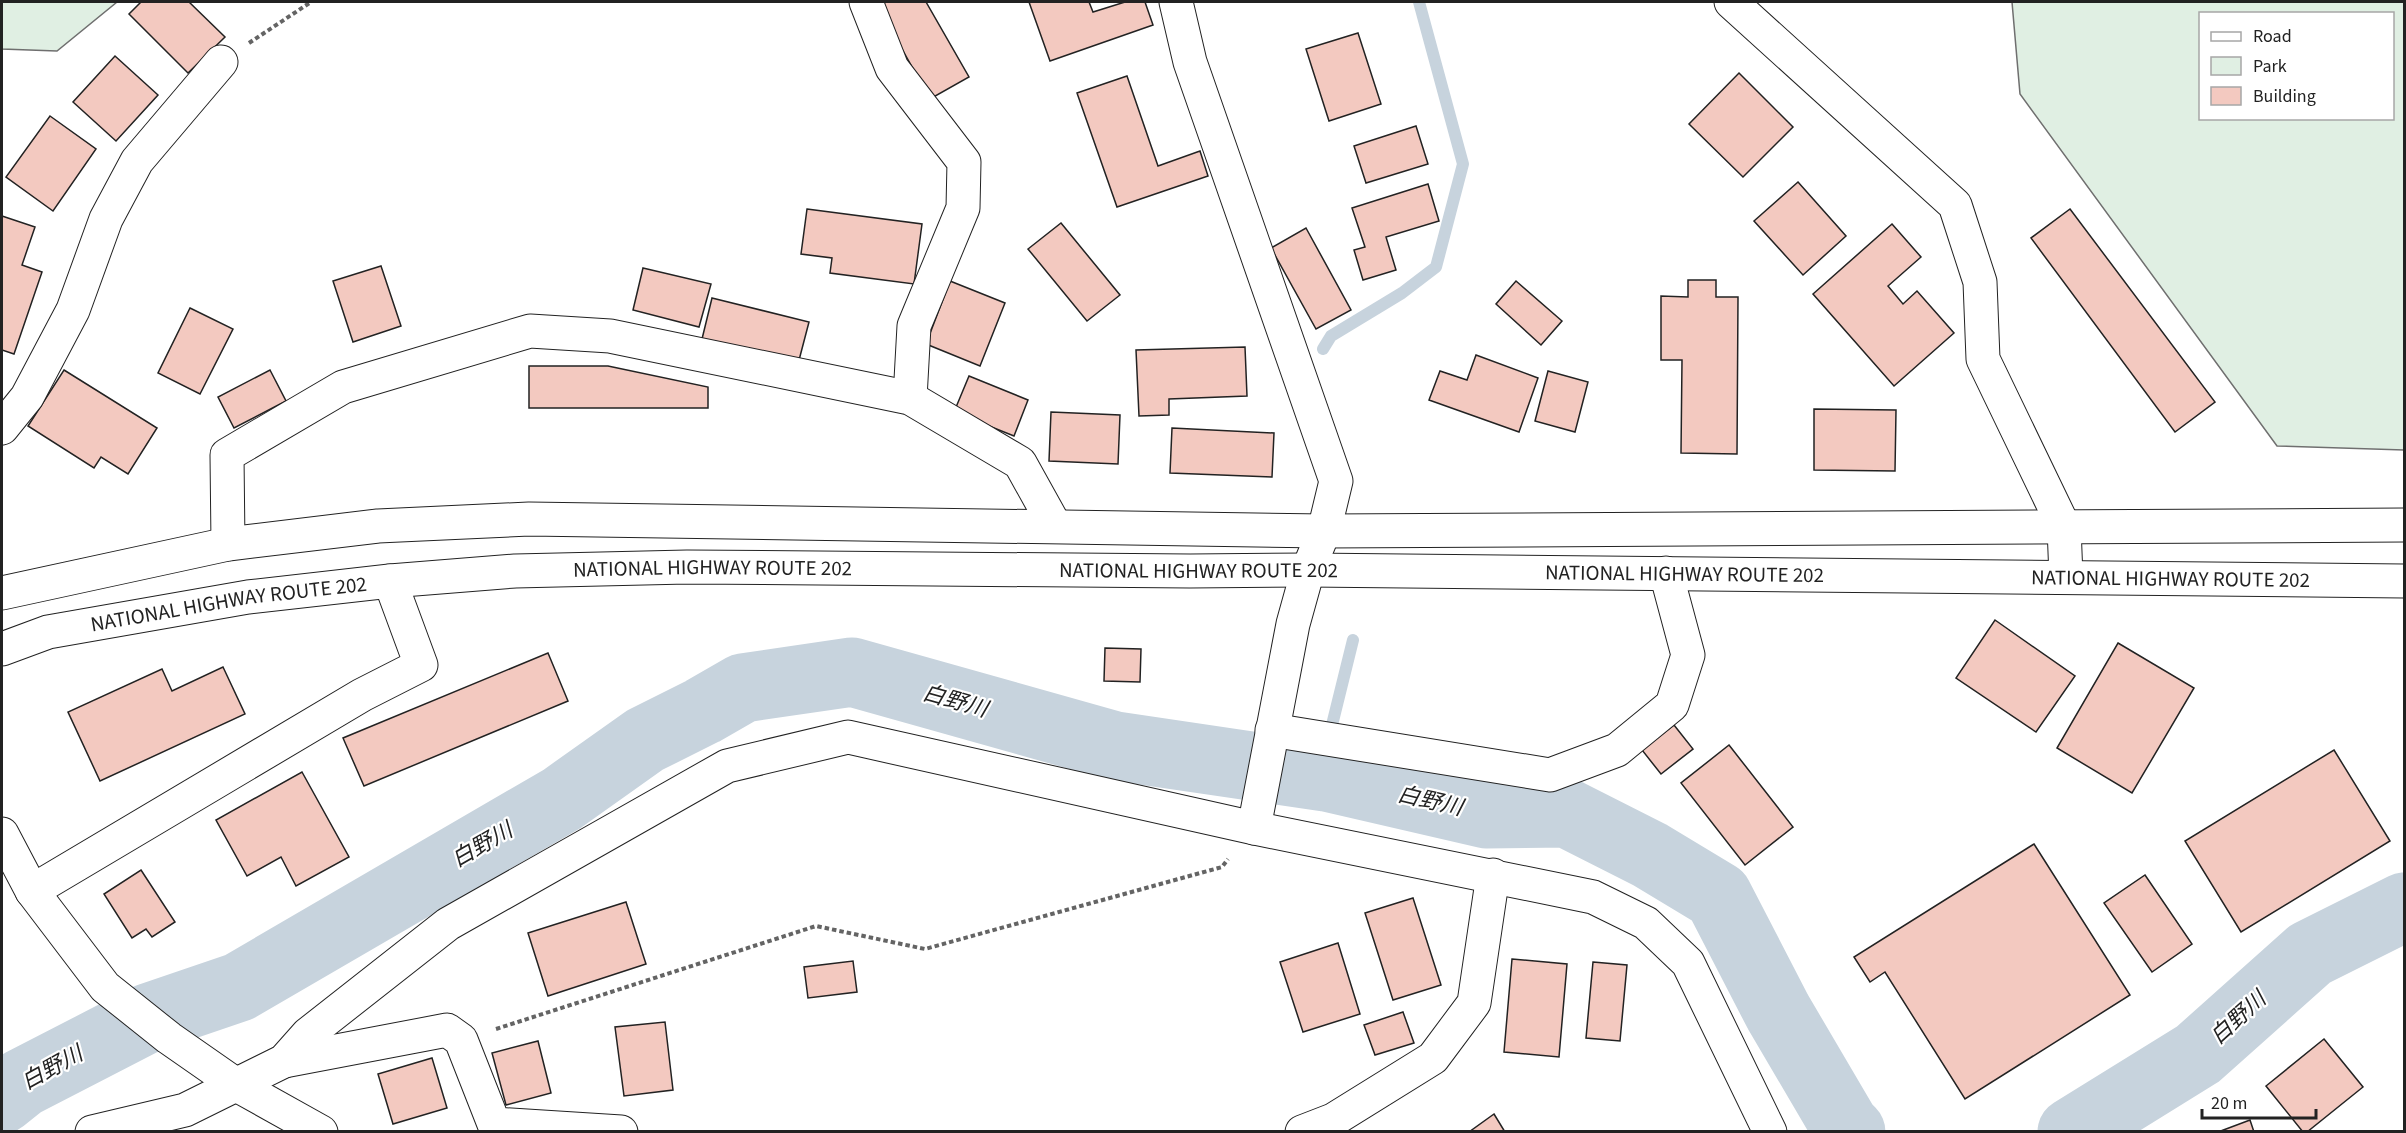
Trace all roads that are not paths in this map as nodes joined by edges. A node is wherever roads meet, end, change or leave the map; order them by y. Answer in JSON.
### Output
{"nodes":[{"id":1,"x":866,"y":2,"type":"edge"},
{"id":2,"x":1176,"y":2,"type":"edge"},
{"id":3,"x":1731,"y":2,"type":"edge"},
{"id":4,"x":221,"y":62,"type":"road end"},
{"id":5,"x":910,"y":398,"type":"junction"},
{"id":6,"x":2,"y":428,"type":"edge"},
{"id":7,"x":2404,"y":525,"type":"edge"},
{"id":8,"x":1055,"y":526,"type":"junction"},
{"id":9,"x":2064,"y":527,"type":"junction"},
{"id":10,"x":1324,"y":531,"type":"junction"},
{"id":11,"x":228,"y":544,"type":"junction"},
{"id":12,"x":1308,"y":570,"type":"junction"},
{"id":13,"x":1666,"y":573,"type":"junction"},
{"id":14,"x":2066,"y":577,"type":"junction"},
{"id":15,"x":390,"y":580,"type":"junction"},
{"id":16,"x":2404,"y":581,"type":"edge"},
{"id":17,"x":2,"y":593,"type":"edge"},
{"id":18,"x":2,"y":649,"type":"edge"},
{"id":19,"x":1283,"y":732,"type":"junction"},
{"id":20,"x":1254,"y":828,"type":"junction"},
{"id":21,"x":2,"y":834,"type":"edge"},
{"id":22,"x":1493,"y":875,"type":"junction"},
{"id":23,"x":32,"y":891,"type":"junction"},
{"id":24,"x":284,"y":1061,"type":"junction"},
{"id":25,"x":235,"y":1084,"type":"junction"},
{"id":26,"x":92,"y":1131,"type":"edge"},
{"id":27,"x":321,"y":1131,"type":"edge"},
{"id":28,"x":621,"y":1131,"type":"edge"},
{"id":29,"x":1302,"y":1131,"type":"edge"},
{"id":30,"x":1770,"y":1131,"type":"edge"}],
"edges":[{"from":1,"to":5,"type":"main road"},
{"from":2,"to":10,"type":"main road"},
{"from":3,"to":9,"type":"main road"},
{"from":4,"to":6,"type":"main road"},
{"from":5,"to":8,"type":"main road"},
{"from":5,"to":11,"type":"main road"},
{"from":7,"to":9,"type":"main road","name":"NATIONAL HIGHWAY ROUTE 202"},
{"from":8,"to":10,"type":"main road","name":"NATIONAL HIGHWAY ROUTE 202"},
{"from":8,"to":11,"type":"main road","name":"NATIONAL HIGHWAY ROUTE 202"},
{"from":9,"to":10,"type":"main road","name":"NATIONAL HIGHWAY ROUTE 202"},
{"from":9,"to":14,"type":"main road"},
{"from":10,"to":12,"type":"main road"},
{"from":11,"to":17,"type":"main road","name":"NATIONAL HIGHWAY ROUTE 202"},
{"from":12,"to":13,"type":"main road","name":"NATIONAL HIGHWAY ROUTE 202"},
{"from":12,"to":15,"type":"main road","name":"NATIONAL HIGHWAY ROUTE 202"},
{"from":12,"to":19,"type":"main road"},
{"from":13,"to":14,"type":"main road","name":"NATIONAL HIGHWAY ROUTE 202"},
{"from":13,"to":19,"type":"main road"},
{"from":14,"to":16,"type":"main road","name":"NATIONAL HIGHWAY ROUTE 202"},
{"from":15,"to":18,"type":"main road","name":"NATIONAL HIGHWAY ROUTE 202"},
{"from":15,"to":23,"type":"main road"},
{"from":19,"to":20,"type":"main road"},
{"from":20,"to":22,"type":"main road"},
{"from":20,"to":24,"type":"main road"},
{"from":21,"to":23,"type":"main road"},
{"from":22,"to":29,"type":"main road"},
{"from":22,"to":30,"type":"main road"},
{"from":23,"to":25,"type":"main road"},
{"from":24,"to":25,"type":"main road"},
{"from":24,"to":28,"type":"main road"},
{"from":25,"to":26,"type":"main road"},
{"from":25,"to":27,"type":"main road"}]}
